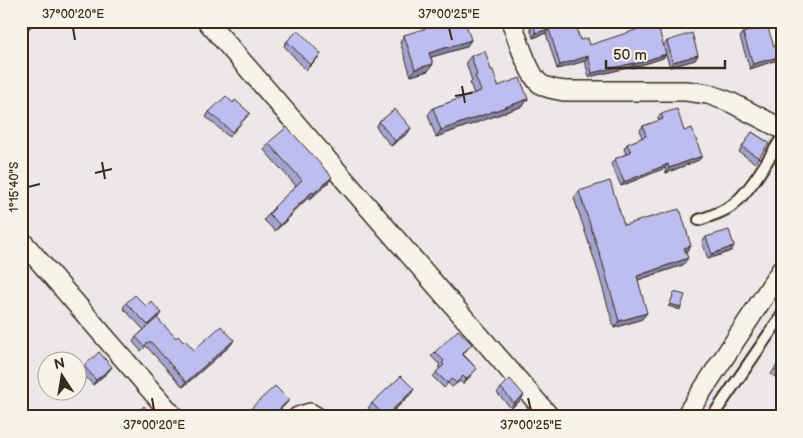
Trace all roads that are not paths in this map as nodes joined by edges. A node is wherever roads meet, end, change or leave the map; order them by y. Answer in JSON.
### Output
{"nodes":[{"id":1,"x":206,"y":21,"type":"edge"},
{"id":2,"x":511,"y":21,"type":"edge"},
{"id":3,"x":773,"y":21,"type":"edge"},
{"id":4,"x":782,"y":47,"type":"edge"},
{"id":5,"x":782,"y":129,"type":"edge"},
{"id":6,"x":782,"y":138,"type":"edge"},
{"id":7,"x":699,"y":220,"type":"dead end"},
{"id":8,"x":21,"y":240,"type":"edge"},
{"id":9,"x":782,"y":269,"type":"edge"},
{"id":10,"x":782,"y":314,"type":"edge"},
{"id":11,"x":174,"y":417,"type":"edge"},
{"id":12,"x":298,"y":417,"type":"edge"},
{"id":13,"x":317,"y":417,"type":"edge"},
{"id":14,"x":550,"y":417,"type":"edge"},
{"id":15,"x":685,"y":417,"type":"edge"},
{"id":16,"x":712,"y":417,"type":"edge"}],
"edges":[{"from":1,"to":14,"type":"street"},
{"from":2,"to":5,"type":"street"},
{"from":3,"to":4,"type":"street"},
{"from":6,"to":7,"type":"lane"},
{"from":8,"to":11,"type":"street"},
{"from":9,"to":15,"type":"street"},
{"from":10,"to":16,"type":"lane"},
{"from":12,"to":13,"type":"street"}]}
